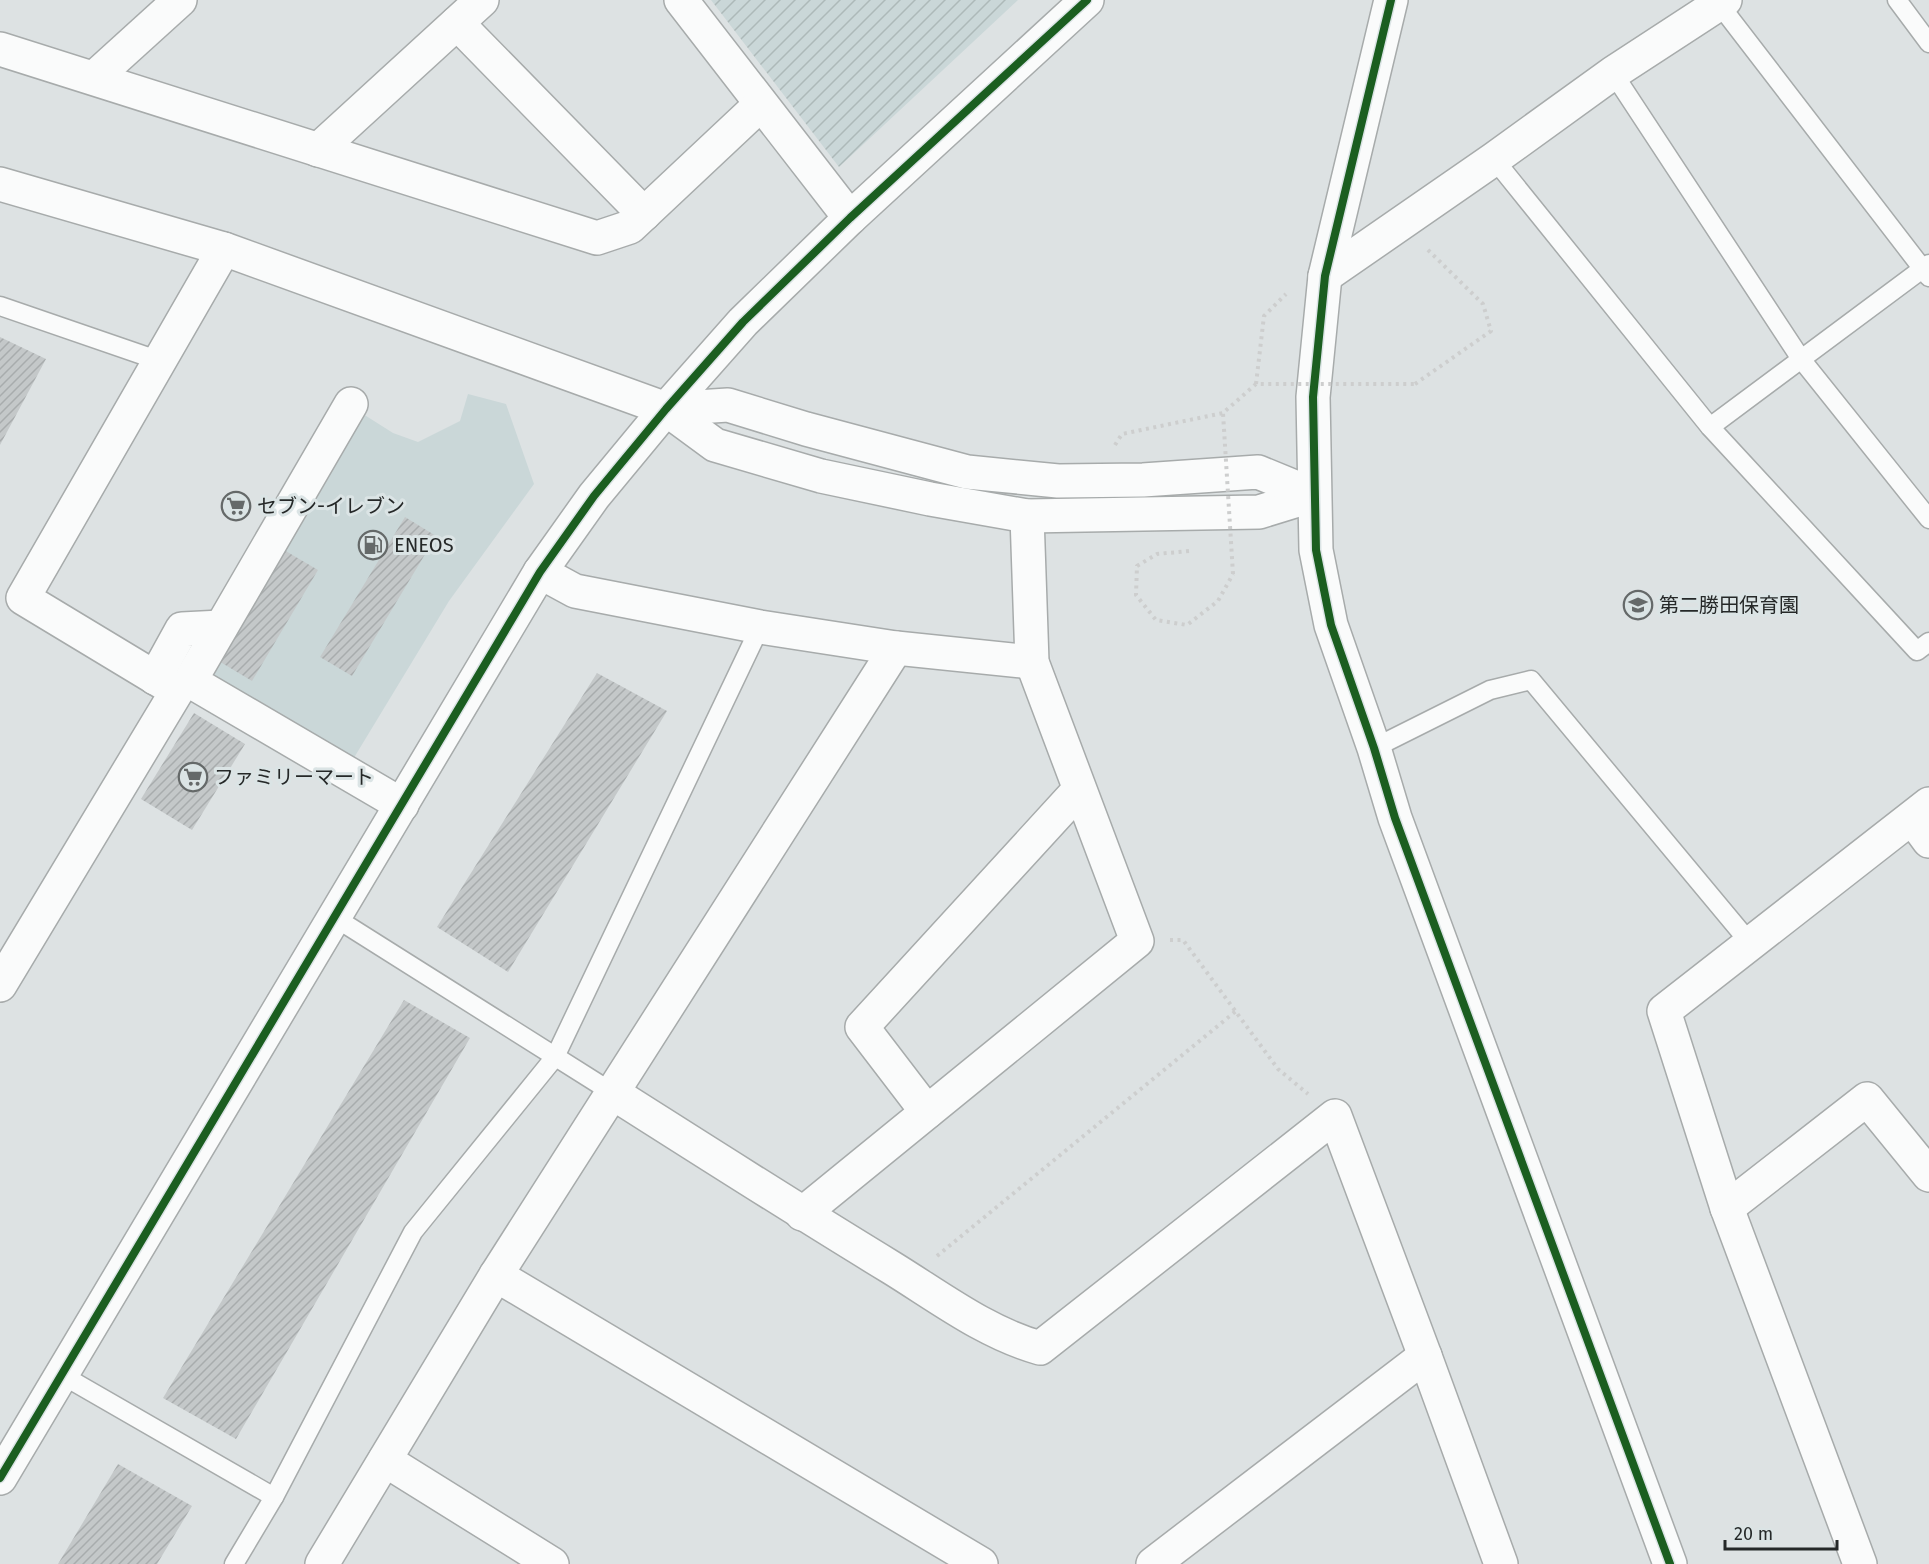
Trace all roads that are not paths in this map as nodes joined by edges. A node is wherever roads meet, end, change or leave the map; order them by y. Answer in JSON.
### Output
{"nodes":[{"id":1,"x":180,"y":0,"type":"edge"},
{"id":2,"x":482,"y":0,"type":"edge"},
{"id":3,"x":681,"y":0,"type":"edge"},
{"id":4,"x":1087,"y":0,"type":"edge"},
{"id":5,"x":1391,"y":0,"type":"edge"},
{"id":6,"x":1897,"y":0,"type":"edge"},
{"id":7,"x":1719,"y":1,"type":"edge"},
{"id":8,"x":457,"y":23,"type":"junction"},
{"id":9,"x":1929,"y":43,"type":"edge"},
{"id":10,"x":0,"y":49,"type":"edge"},
{"id":11,"x":1613,"y":73,"type":"junction"},
{"id":12,"x":94,"y":78,"type":"junction"},
{"id":13,"x":761,"y":104,"type":"junction"},
{"id":14,"x":318,"y":150,"type":"junction"},
{"id":15,"x":1494,"y":159,"type":"junction"},
{"id":16,"x":0,"y":184,"type":"edge"},
{"id":17,"x":644,"y":214,"type":"junction"},
{"id":18,"x":850,"y":218,"type":"junction"},
{"id":19,"x":224,"y":249,"type":"junction"},
{"id":20,"x":1927,"y":270,"type":"edge"},
{"id":21,"x":1324,"y":276,"type":"junction"},
{"id":22,"x":0,"y":306,"type":"edge"},
{"id":23,"x":1801,"y":359,"type":"junction"},
{"id":24,"x":160,"y":361,"type":"junction"},
{"id":25,"x":351,"y":404,"type":"dead end"},
{"id":26,"x":666,"y":409,"type":"junction"},
{"id":27,"x":1710,"y":428,"type":"junction"},
{"id":28,"x":1314,"y":495,"type":"junction"},
{"id":29,"x":1027,"y":516,"type":"junction"},
{"id":30,"x":1929,"y":519,"type":"edge"},
{"id":31,"x":540,"y":572,"type":"junction"},
{"id":32,"x":221,"y":627,"type":"junction"},
{"id":33,"x":760,"y":627,"type":"junction"},
{"id":34,"x":1929,"y":642,"type":"edge"},
{"id":35,"x":896,"y":648,"type":"junction"},
{"id":36,"x":1032,"y":662,"type":"junction"},
{"id":37,"x":155,"y":678,"type":"junction"},
{"id":38,"x":1374,"y":748,"type":"junction"},
{"id":39,"x":1079,"y":790,"type":"junction"},
{"id":40,"x":402,"y":805,"type":"junction"},
{"id":41,"x":1923,"y":821,"type":"edge"},
{"id":42,"x":334,"y":917,"type":"junction"},
{"id":43,"x":1750,"y":943,"type":"junction"},
{"id":44,"x":0,"y":985,"type":"edge"},
{"id":45,"x":555,"y":1057,"type":"junction"},
{"id":46,"x":613,"y":1093,"type":"junction"},
{"id":47,"x":927,"y":1112,"type":"junction"},
{"id":48,"x":1929,"y":1175,"type":"edge"},
{"id":49,"x":1727,"y":1209,"type":"junction"},
{"id":50,"x":802,"y":1214,"type":"junction"},
{"id":51,"x":496,"y":1275,"type":"junction"},
{"id":52,"x":1425,"y":1356,"type":"junction"},
{"id":53,"x":62,"y":1375,"type":"junction"},
{"id":54,"x":385,"y":1460,"type":"junction"},
{"id":55,"x":0,"y":1478,"type":"edge"},
{"id":56,"x":274,"y":1497,"type":"junction"},
{"id":57,"x":234,"y":1564,"type":"edge"},
{"id":58,"x":322,"y":1564,"type":"edge"},
{"id":59,"x":552,"y":1564,"type":"edge"},
{"id":60,"x":981,"y":1564,"type":"edge"},
{"id":61,"x":1153,"y":1564,"type":"edge"},
{"id":62,"x":1501,"y":1564,"type":"edge"},
{"id":63,"x":1670,"y":1564,"type":"edge"},
{"id":64,"x":1860,"y":1564,"type":"edge"}],
"edges":[{"from":1,"to":12,"type":"street"},
{"from":2,"to":8,"type":"street"},
{"from":3,"to":13,"type":"street"},
{"from":4,"to":18,"type":"street"},
{"from":5,"to":21,"type":"street"},
{"from":6,"to":9,"type":"lane"},
{"from":7,"to":11,"type":"street"},
{"from":7,"to":20,"type":"lane"},
{"from":8,"to":14,"type":"street"},
{"from":8,"to":17,"type":"street"},
{"from":10,"to":12,"type":"street"},
{"from":11,"to":15,"type":"street"},
{"from":11,"to":23,"type":"lane"},
{"from":12,"to":14,"type":"street"},
{"from":13,"to":17,"type":"street"},
{"from":13,"to":18,"type":"street"},
{"from":14,"to":17,"type":"street"},
{"from":15,"to":21,"type":"street"},
{"from":15,"to":27,"type":"lane"},
{"from":16,"to":19,"type":"street"},
{"from":18,"to":26,"type":"street"},
{"from":19,"to":24,"type":"street"},
{"from":19,"to":26,"type":"street"},
{"from":20,"to":23,"type":"lane"},
{"from":21,"to":28,"type":"street"},
{"from":22,"to":24,"type":"lane"},
{"from":23,"to":27,"type":"lane"},
{"from":23,"to":30,"type":"lane"},
{"from":24,"to":37,"type":"street"},
{"from":25,"to":32,"type":"street"},
{"from":26,"to":28,"type":"street"},
{"from":26,"to":29,"type":"street"},
{"from":26,"to":31,"type":"street"},
{"from":27,"to":34,"type":"lane"},
{"from":28,"to":29,"type":"street"},
{"from":28,"to":38,"type":"street"},
{"from":29,"to":36,"type":"street"},
{"from":31,"to":33,"type":"street"},
{"from":31,"to":40,"type":"street"},
{"from":32,"to":37,"type":"street"},
{"from":32,"to":40,"type":"street"},
{"from":33,"to":35,"type":"street"},
{"from":33,"to":45,"type":"lane"},
{"from":35,"to":36,"type":"street"},
{"from":35,"to":46,"type":"street"},
{"from":36,"to":39,"type":"street"},
{"from":37,"to":44,"type":"street"},
{"from":38,"to":43,"type":"lane"},
{"from":38,"to":63,"type":"street"},
{"from":39,"to":47,"type":"street"},
{"from":39,"to":47,"type":"street"},
{"from":40,"to":42,"type":"street"},
{"from":41,"to":43,"type":"street"},
{"from":42,"to":45,"type":"lane"},
{"from":42,"to":53,"type":"street"},
{"from":43,"to":49,"type":"street"},
{"from":45,"to":46,"type":"lane"},
{"from":45,"to":56,"type":"lane"},
{"from":46,"to":50,"type":"street"},
{"from":46,"to":51,"type":"street"},
{"from":47,"to":50,"type":"street"},
{"from":48,"to":49,"type":"street"},
{"from":49,"to":64,"type":"street"},
{"from":50,"to":52,"type":"street"},
{"from":51,"to":54,"type":"street"},
{"from":51,"to":60,"type":"street"},
{"from":52,"to":61,"type":"street"},
{"from":52,"to":62,"type":"street"},
{"from":53,"to":55,"type":"street"},
{"from":53,"to":56,"type":"lane"},
{"from":54,"to":58,"type":"street"},
{"from":54,"to":59,"type":"street"},
{"from":56,"to":57,"type":"lane"}]}
